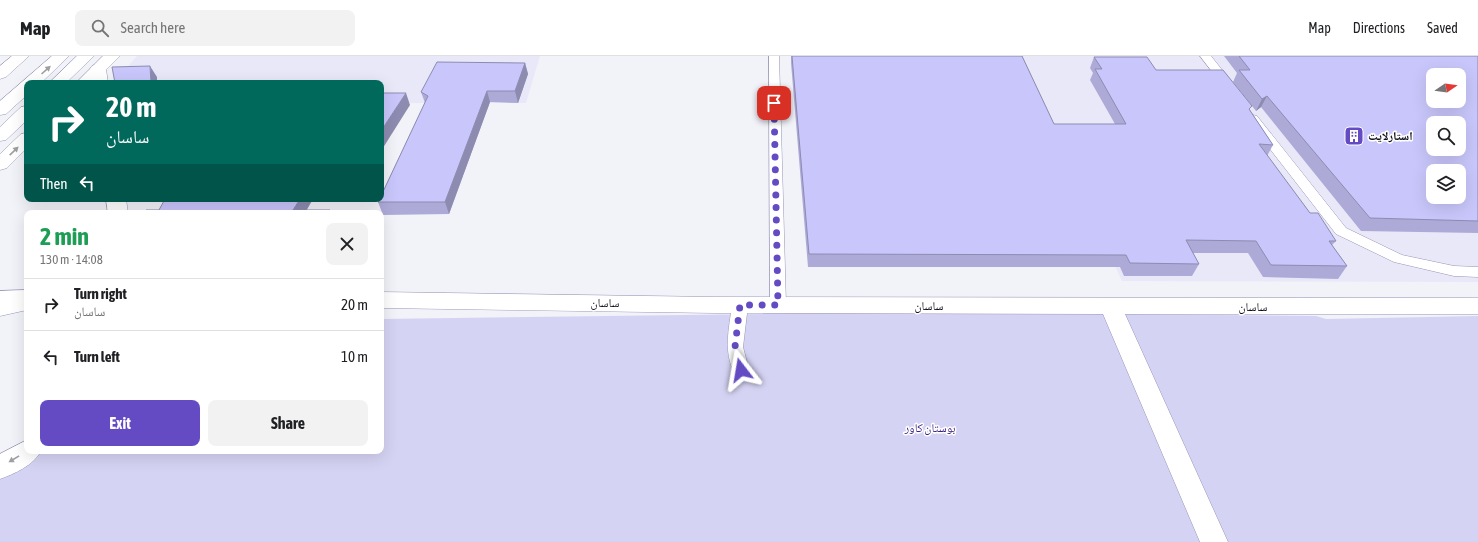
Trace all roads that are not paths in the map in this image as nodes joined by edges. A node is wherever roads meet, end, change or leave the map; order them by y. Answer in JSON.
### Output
{"nodes":[{"id":1,"x":21,"y":56,"type":"edge"},
{"id":2,"x":61,"y":56,"type":"edge"},
{"id":3,"x":86,"y":56,"type":"edge"},
{"id":4,"x":112,"y":56,"type":"edge"},
{"id":5,"x":774,"y":56,"type":"edge"},
{"id":6,"x":1205,"y":56,"type":"edge"},
{"id":7,"x":0,"y":74,"type":"edge"},
{"id":8,"x":99,"y":76,"type":"edge"},
{"id":9,"x":34,"y":80,"type":"edge"},
{"id":10,"x":60,"y":80,"type":"edge"},
{"id":11,"x":24,"y":89,"type":"edge"},
{"id":12,"x":1234,"y":94,"type":"edge"},
{"id":13,"x":1244,"y":106,"type":"edge"},
{"id":14,"x":0,"y":110,"type":"edge"},
{"id":15,"x":24,"y":114,"type":"edge"},
{"id":16,"x":0,"y":136,"type":"edge"},
{"id":17,"x":24,"y":141,"type":"edge"},
{"id":18,"x":0,"y":164,"type":"edge"},
{"id":19,"x":1478,"y":272,"type":"edge"},
{"id":20,"x":24,"y":298,"type":"edge"},
{"id":21,"x":0,"y":299,"type":"edge"},
{"id":22,"x":384,"y":300,"type":"edge"},
{"id":23,"x":24,"y":303,"type":"edge"},
{"id":24,"x":740,"y":305,"type":"junction"},
{"id":25,"x":778,"y":305,"type":"junction"},
{"id":26,"x":1111,"y":306,"type":"junction"},
{"id":27,"x":1478,"y":306,"type":"edge"},
{"id":28,"x":0,"y":308,"type":"edge"},
{"id":29,"x":741,"y":370,"type":"dead end"},
{"id":30,"x":24,"y":453,"type":"edge"},
{"id":31,"x":0,"y":468,"type":"edge"},
{"id":32,"x":1214,"y":542,"type":"edge"}],
"edges":[{"from":1,"to":7,"type":"main road"},
{"from":9,"to":2,"type":"main road","one_way":true},
{"from":3,"to":10,"type":"main road"},
{"from":4,"to":8,"type":"main road"},
{"from":5,"to":25,"type":"lane"},
{"from":6,"to":12,"type":"lane"},
{"from":11,"to":14,"type":"main road"},
{"from":13,"to":19,"type":"lane"},
{"from":15,"to":16,"type":"main road"},
{"from":18,"to":17,"type":"main road","one_way":true},
{"from":20,"to":21,"type":"main road"},
{"from":22,"to":24,"type":"main road","name":"ساسان"},
{"from":23,"to":28,"type":"main road"},
{"from":24,"to":25,"type":"main road","name":"ساسان"},
{"from":24,"to":29,"type":"lane"},
{"from":25,"to":26,"type":"main road","name":"ساسان"},
{"from":26,"to":27,"type":"main road","name":"ساسان"},
{"from":26,"to":32,"type":"main road"},
{"from":30,"to":31,"type":"main road","one_way":true}]}
